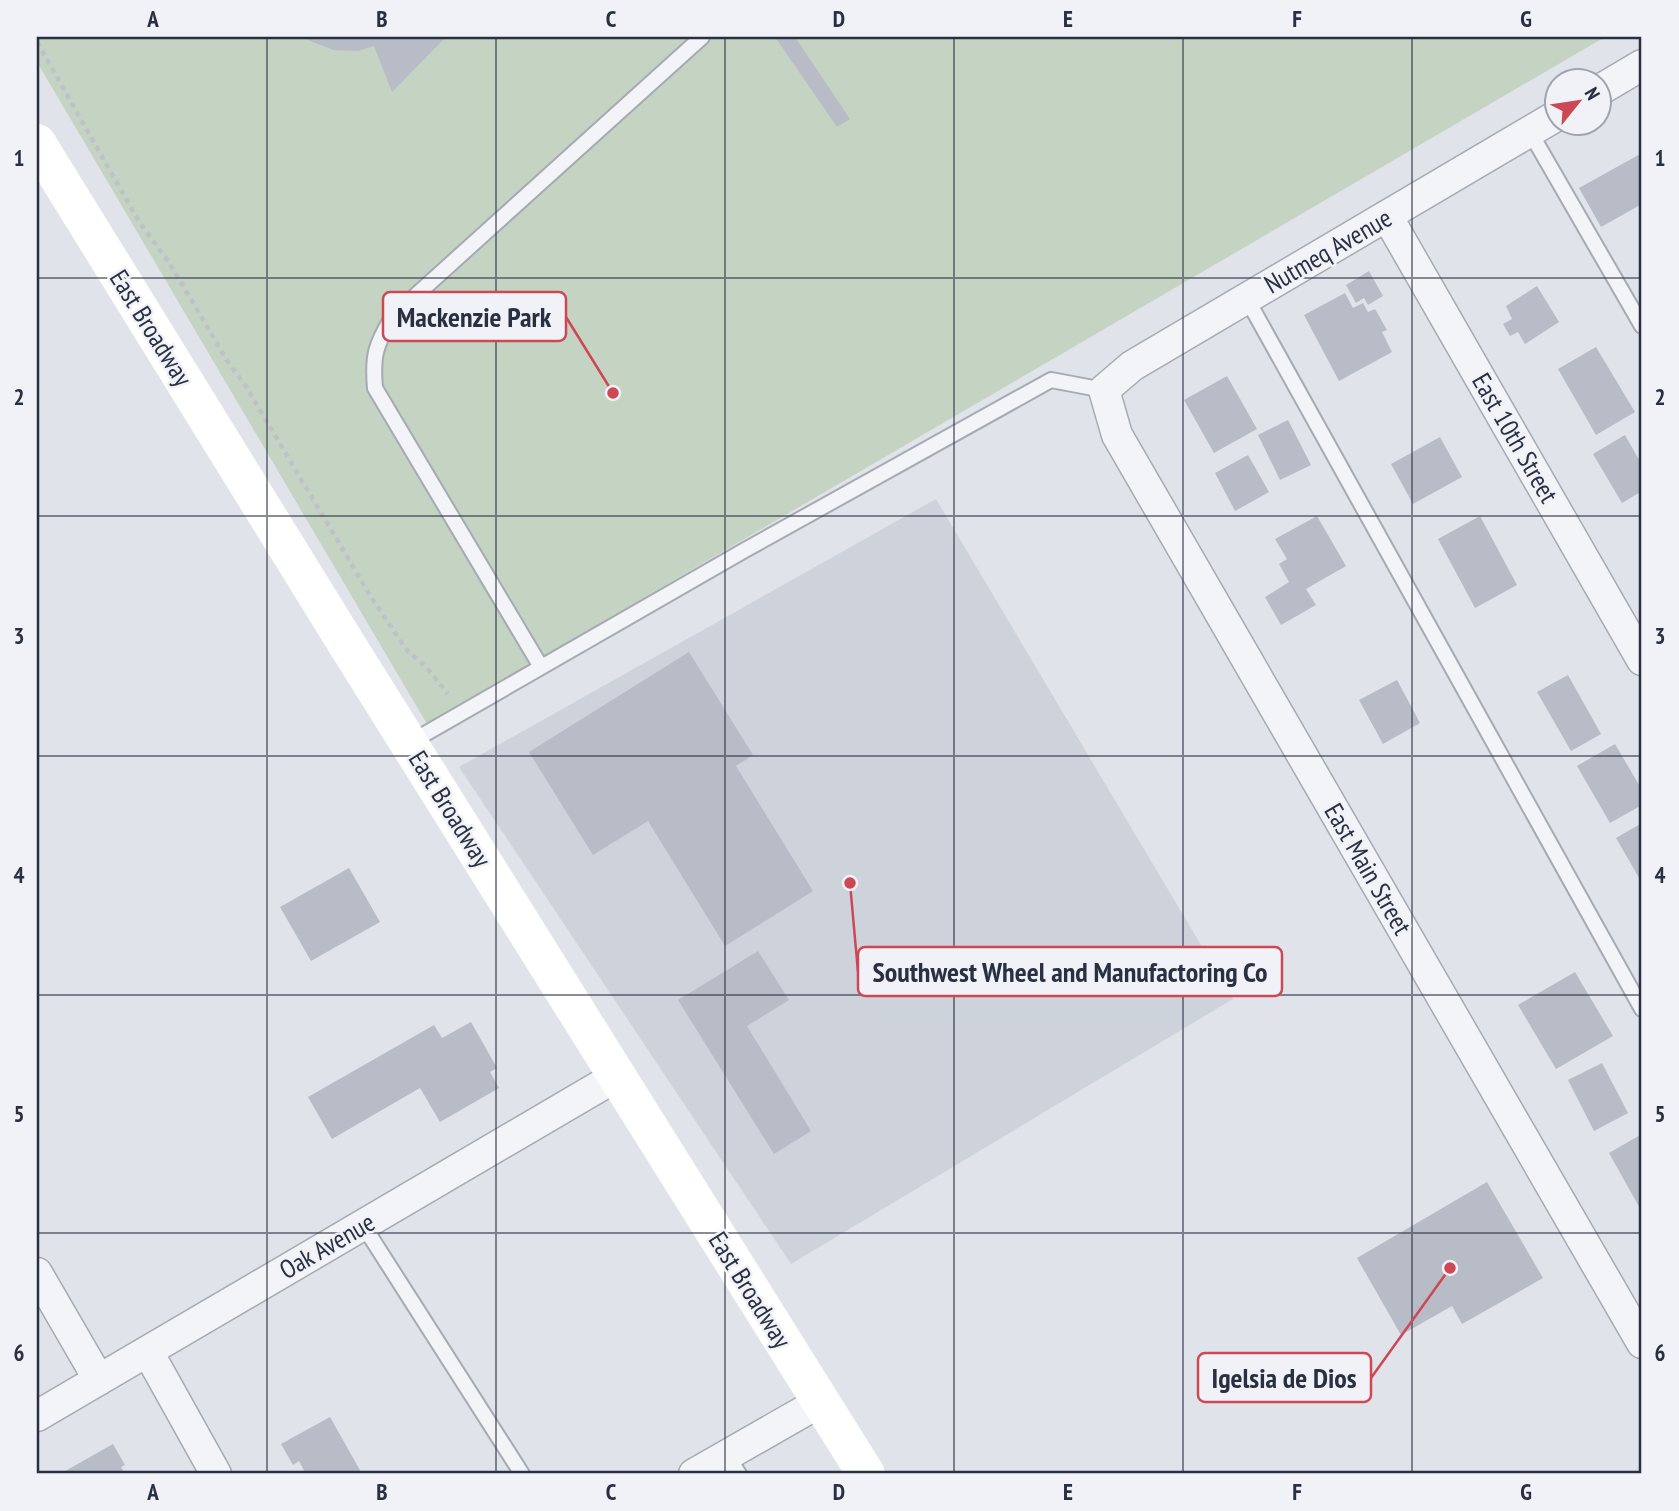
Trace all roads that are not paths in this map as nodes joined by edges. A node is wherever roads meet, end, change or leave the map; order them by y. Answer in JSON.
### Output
{"nodes":[{"id":1,"x":702,"y":37,"type":"edge"},
{"id":2,"x":1642,"y":65,"type":"edge"},
{"id":3,"x":1612,"y":83,"type":"edge"},
{"id":4,"x":1542,"y":125,"type":"edge"},
{"id":5,"x":1530,"y":132,"type":"junction"},
{"id":6,"x":37,"y":143,"type":"edge"},
{"id":7,"x":1387,"y":216,"type":"junction"},
{"id":8,"x":1247,"y":299,"type":"junction"},
{"id":9,"x":1642,"y":326,"type":"edge"},
{"id":10,"x":1104,"y":390,"type":"junction"},
{"id":11,"x":1642,"y":660,"type":"edge"},
{"id":12,"x":541,"y":667,"type":"junction"},
{"id":13,"x":409,"y":743,"type":"junction"},
{"id":14,"x":1642,"y":1009,"type":"edge"},
{"id":15,"x":617,"y":1076,"type":"junction"},
{"id":16,"x":363,"y":1225,"type":"junction"},
{"id":17,"x":37,"y":1273,"type":"edge"},
{"id":18,"x":1642,"y":1343,"type":"edge"},
{"id":19,"x":148,"y":1352,"type":"junction"},
{"id":20,"x":99,"y":1380,"type":"junction"},
{"id":21,"x":820,"y":1402,"type":"junction"},
{"id":22,"x":37,"y":1416,"type":"edge"},
{"id":23,"x":733,"y":1465,"type":"edge"},
{"id":24,"x":216,"y":1474,"type":"edge"},
{"id":25,"x":522,"y":1474,"type":"edge"},
{"id":26,"x":694,"y":1474,"type":"edge"},
{"id":27,"x":866,"y":1474,"type":"edge"}],
"edges":[{"from":1,"to":12,"type":"lane"},
{"from":2,"to":3,"type":"street"},
{"from":4,"to":5,"type":"street","name":"Nutmeq Avenue"},
{"from":5,"to":7,"type":"street","name":"Nutmeq Avenue"},
{"from":5,"to":9,"type":"lane"},
{"from":6,"to":13,"type":"main road","name":"East Broadway"},
{"from":7,"to":8,"type":"street","name":"Nutmeq Avenue"},
{"from":7,"to":11,"type":"street","name":"East 10th Street"},
{"from":8,"to":10,"type":"street","name":"Nutmeq Avenue"},
{"from":8,"to":14,"type":"lane"},
{"from":10,"to":12,"type":"lane"},
{"from":10,"to":18,"type":"street","name":"East Main Street"},
{"from":12,"to":13,"type":"lane"},
{"from":13,"to":15,"type":"main road","name":"East Broadway"},
{"from":15,"to":16,"type":"street","name":"Oak Avenue"},
{"from":15,"to":21,"type":"main road","name":"East Broadway"},
{"from":16,"to":19,"type":"street","name":"Oak Avenue"},
{"from":16,"to":25,"type":"lane"},
{"from":17,"to":20,"type":"street"},
{"from":19,"to":20,"type":"street","name":"Oak Avenue"},
{"from":19,"to":24,"type":"street"},
{"from":20,"to":22,"type":"street","name":"Oak Avenue"},
{"from":21,"to":23,"type":"street"},
{"from":21,"to":27,"type":"main road","name":"East Broadway"},
{"from":23,"to":26,"type":"street"}]}
